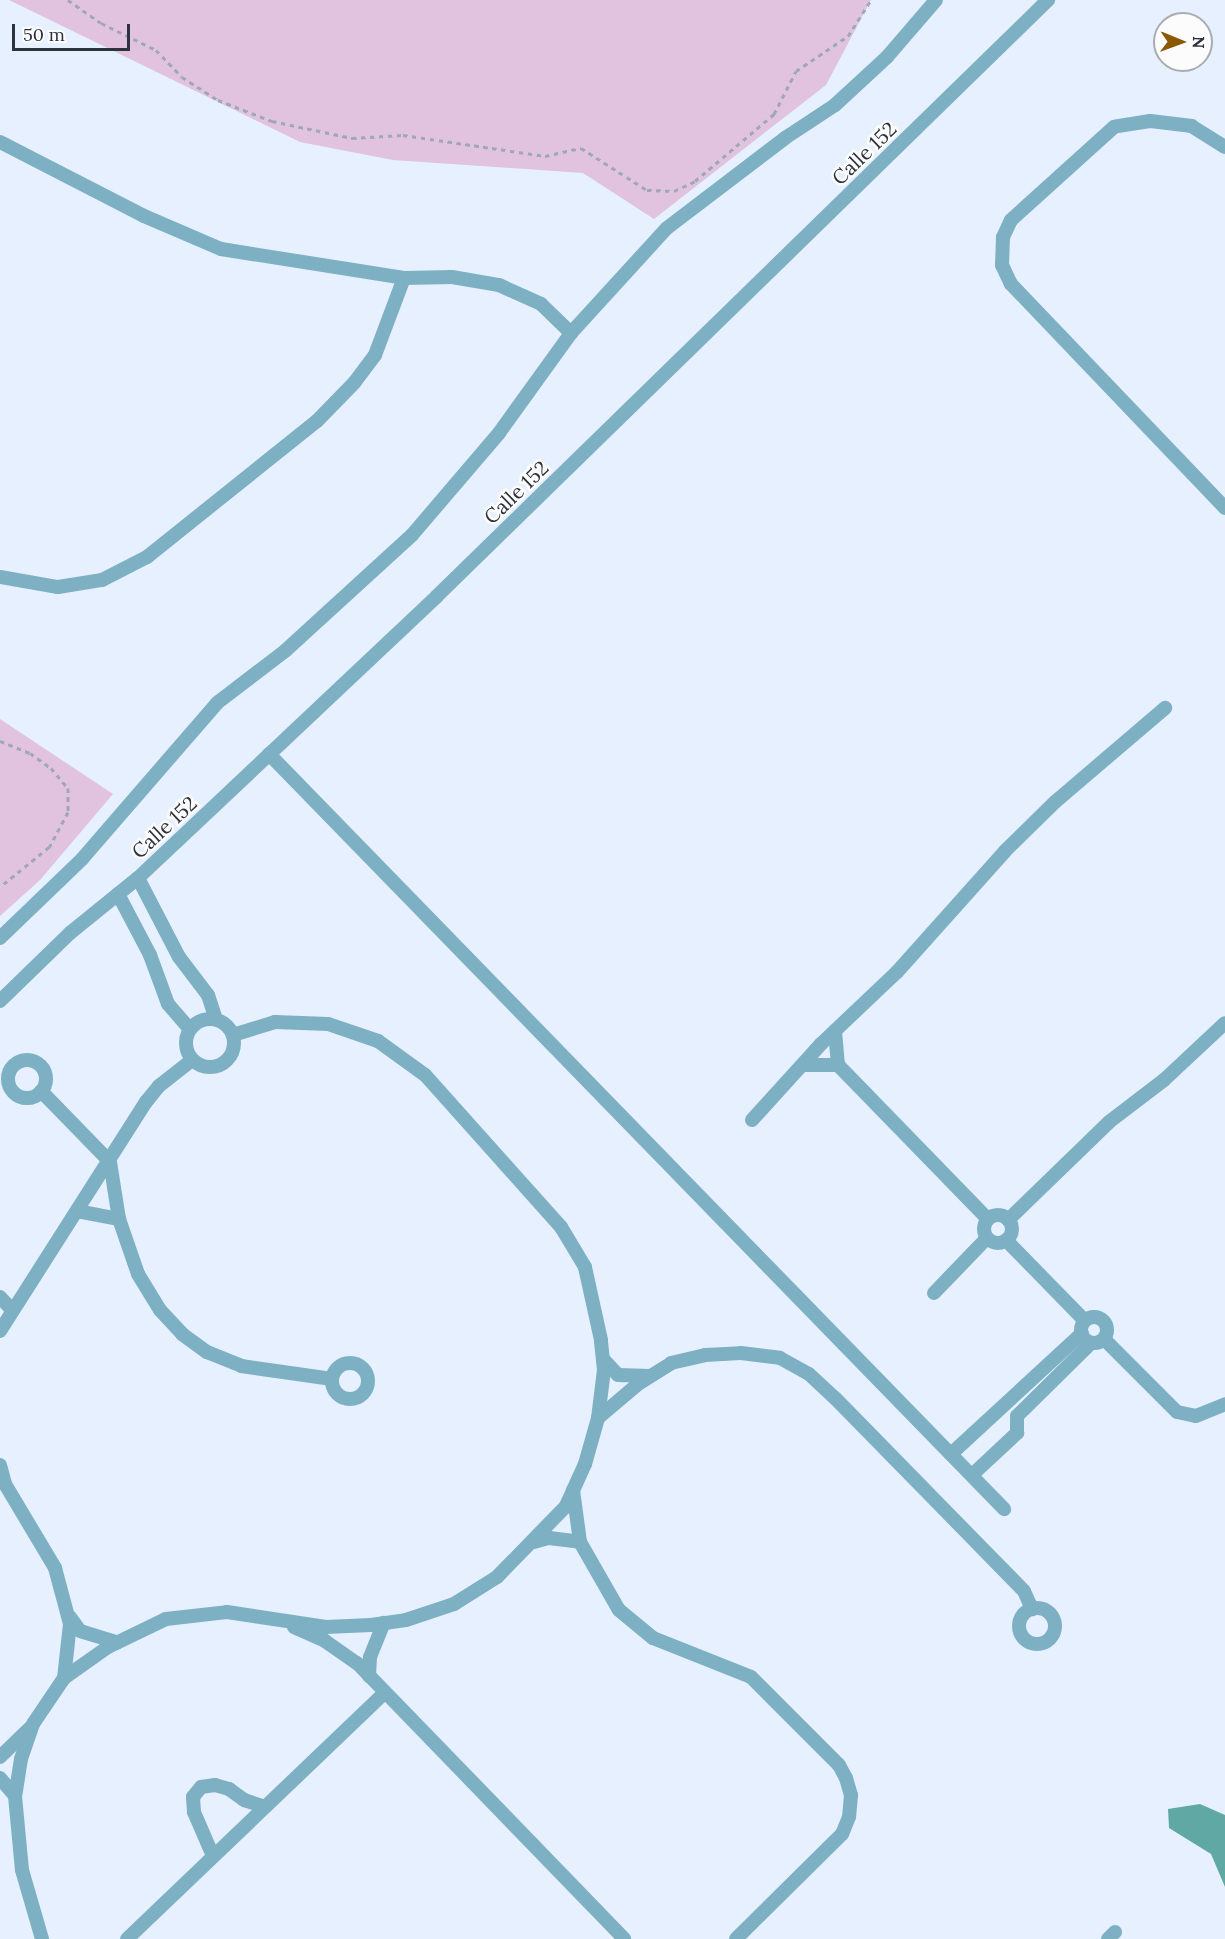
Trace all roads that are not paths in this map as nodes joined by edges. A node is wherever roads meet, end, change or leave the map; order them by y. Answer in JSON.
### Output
{"nodes":[{"id":1,"x":936,"y":0,"type":"edge"},
{"id":2,"x":1048,"y":0,"type":"edge"},
{"id":3,"x":0,"y":142,"type":"edge"},
{"id":4,"x":1225,"y":147,"type":"edge"},
{"id":5,"x":404,"y":278,"type":"junction"},
{"id":6,"x":571,"y":333,"type":"junction"},
{"id":7,"x":1225,"y":508,"type":"edge"},
{"id":8,"x":0,"y":577,"type":"edge"},
{"id":9,"x":1165,"y":708,"type":"dead end"},
{"id":10,"x":269,"y":754,"type":"junction"},
{"id":11,"x":138,"y":878,"type":"junction"},
{"id":12,"x":118,"y":894,"type":"junction"},
{"id":13,"x":0,"y":938,"type":"edge"},
{"id":14,"x":0,"y":1001,"type":"edge"},
{"id":15,"x":216,"y":1019,"type":"junction"},
{"id":16,"x":1225,"y":1023,"type":"edge"},
{"id":17,"x":190,"y":1029,"type":"junction"},
{"id":18,"x":835,"y":1031,"type":"junction"},
{"id":19,"x":233,"y":1035,"type":"junction"},
{"id":20,"x":192,"y":1060,"type":"junction"},
{"id":21,"x":806,"y":1065,"type":"junction"},
{"id":22,"x":838,"y":1065,"type":"junction"},
{"id":23,"x":41,"y":1091,"type":"dead end"},
{"id":24,"x":752,"y":1120,"type":"dead end"},
{"id":25,"x":110,"y":1162,"type":"junction"},
{"id":26,"x":76,"y":1211,"type":"junction"},
{"id":27,"x":119,"y":1219,"type":"junction"},
{"id":28,"x":988,"y":1219,"type":"junction"},
{"id":29,"x":1008,"y":1220,"type":"junction"},
{"id":30,"x":987,"y":1238,"type":"junction"},
{"id":31,"x":1006,"y":1240,"type":"junction"},
{"id":32,"x":934,"y":1293,"type":"dead end"},
{"id":33,"x":0,"y":1297,"type":"edge"},
{"id":34,"x":11,"y":1309,"type":"junction"},
{"id":35,"x":0,"y":1331,"type":"edge"},
{"id":36,"x":1090,"y":1334,"type":"junction"},
{"id":37,"x":603,"y":1359,"type":"junction"},
{"id":38,"x":652,"y":1375,"type":"junction"},
{"id":39,"x":332,"y":1379,"type":"dead end"},
{"id":40,"x":1225,"y":1404,"type":"edge"},
{"id":41,"x":598,"y":1418,"type":"junction"},
{"id":42,"x":951,"y":1454,"type":"junction"},
{"id":43,"x":0,"y":1465,"type":"edge"},
{"id":44,"x":972,"y":1475,"type":"junction"},
{"id":45,"x":573,"y":1489,"type":"junction"},
{"id":46,"x":1004,"y":1509,"type":"dead end"},
{"id":47,"x":534,"y":1542,"type":"junction"},
{"id":48,"x":580,"y":1542,"type":"junction"},
{"id":49,"x":1032,"y":1610,"type":"dead end"},
{"id":50,"x":69,"y":1615,"type":"junction"},
{"id":51,"x":276,"y":1619,"type":"junction"},
{"id":52,"x":384,"y":1623,"type":"junction"},
{"id":53,"x":117,"y":1642,"type":"junction"},
{"id":54,"x":369,"y":1676,"type":"junction"},
{"id":55,"x":64,"y":1678,"type":"junction"},
{"id":56,"x":384,"y":1692,"type":"junction"},
{"id":57,"x":33,"y":1724,"type":"junction"},
{"id":58,"x":0,"y":1757,"type":"edge"},
{"id":59,"x":0,"y":1778,"type":"edge"},
{"id":60,"x":15,"y":1796,"type":"junction"},
{"id":61,"x":265,"y":1807,"type":"junction"},
{"id":62,"x":213,"y":1856,"type":"junction"},
{"id":63,"x":42,"y":1939,"type":"edge"},
{"id":64,"x":127,"y":1939,"type":"edge"},
{"id":65,"x":624,"y":1939,"type":"edge"},
{"id":66,"x":736,"y":1939,"type":"edge"}],
"edges":[{"from":1,"to":6,"type":"street"},
{"from":2,"to":10,"type":"street","name":"Calle 152"},
{"from":3,"to":5,"type":"street"},
{"from":4,"to":7,"type":"street"},
{"from":5,"to":6,"type":"street"},
{"from":5,"to":8,"type":"street"},
{"from":6,"to":13,"type":"street"},
{"from":9,"to":18,"type":"street"},
{"from":10,"to":11,"type":"street","name":"Calle 152"},
{"from":10,"to":42,"type":"street"},
{"from":11,"to":12,"type":"street","name":"Calle 152"},
{"from":11,"to":15,"type":"street"},
{"from":12,"to":14,"type":"street","name":"Calle 152"},
{"from":12,"to":17,"type":"street"},
{"from":15,"to":17,"type":"street"},
{"from":15,"to":19,"type":"street"},
{"from":16,"to":29,"type":"street"},
{"from":17,"to":20,"type":"street"},
{"from":18,"to":21,"type":"street"},
{"from":18,"to":22,"type":"street"},
{"from":19,"to":20,"type":"street"},
{"from":19,"to":37,"type":"street"},
{"from":20,"to":25,"type":"street"},
{"from":21,"to":22,"type":"street"},
{"from":21,"to":24,"type":"street"},
{"from":22,"to":28,"type":"street"},
{"from":23,"to":25,"type":"street"},
{"from":25,"to":26,"type":"street"},
{"from":25,"to":27,"type":"street"},
{"from":26,"to":27,"type":"street"},
{"from":26,"to":34,"type":"street"},
{"from":27,"to":39,"type":"street"},
{"from":28,"to":29,"type":"street"},
{"from":28,"to":30,"type":"street"},
{"from":29,"to":31,"type":"street"},
{"from":30,"to":31,"type":"street"},
{"from":30,"to":32,"type":"street"},
{"from":31,"to":36,"type":"street"},
{"from":33,"to":34,"type":"street"},
{"from":34,"to":35,"type":"street"},
{"from":36,"to":40,"type":"street"},
{"from":36,"to":42,"type":"street"},
{"from":36,"to":44,"type":"street"},
{"from":37,"to":38,"type":"street"},
{"from":37,"to":41,"type":"street"},
{"from":38,"to":41,"type":"street"},
{"from":38,"to":49,"type":"street"},
{"from":41,"to":45,"type":"street"},
{"from":42,"to":44,"type":"street"},
{"from":43,"to":50,"type":"street"},
{"from":44,"to":46,"type":"street"},
{"from":45,"to":47,"type":"street"},
{"from":45,"to":48,"type":"street"},
{"from":47,"to":48,"type":"street"},
{"from":47,"to":52,"type":"street"},
{"from":48,"to":66,"type":"street"},
{"from":50,"to":53,"type":"street"},
{"from":50,"to":55,"type":"street"},
{"from":51,"to":52,"type":"street"},
{"from":51,"to":53,"type":"street"},
{"from":51,"to":54,"type":"street"},
{"from":52,"to":54,"type":"street"},
{"from":53,"to":55,"type":"street"},
{"from":54,"to":56,"type":"street"},
{"from":55,"to":57,"type":"street"},
{"from":56,"to":61,"type":"street"},
{"from":56,"to":65,"type":"street"},
{"from":57,"to":58,"type":"street"},
{"from":57,"to":60,"type":"street"},
{"from":59,"to":60,"type":"street"},
{"from":60,"to":63,"type":"street"},
{"from":61,"to":62,"type":"street"},
{"from":61,"to":62,"type":"street"},
{"from":62,"to":64,"type":"street"}]}
